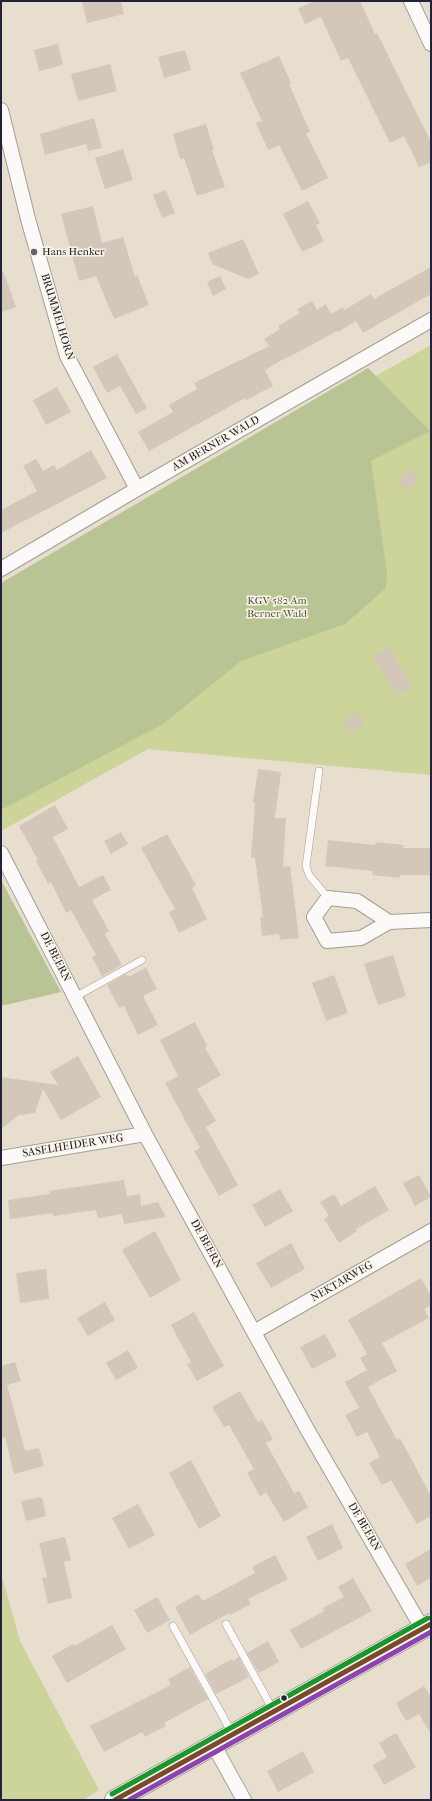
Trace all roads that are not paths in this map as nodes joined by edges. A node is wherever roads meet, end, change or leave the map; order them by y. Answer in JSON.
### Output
{"nodes":[{"id":1,"x":411,"y":1,"type":"edge"},
{"id":2,"x":431,"y":44,"type":"edge"},
{"id":3,"x":1,"y":110,"type":"edge"},
{"id":4,"x":431,"y":320,"type":"edge"},
{"id":5,"x":137,"y":488,"type":"junction"},
{"id":6,"x":1,"y":569,"type":"edge"},
{"id":7,"x":318,"y":772,"type":"dead end"},
{"id":8,"x":1,"y":853,"type":"edge"},
{"id":9,"x":328,"y":898,"type":"junction"},
{"id":10,"x":431,"y":920,"type":"edge"},
{"id":11,"x":389,"y":922,"type":"junction"},
{"id":12,"x":142,"y":960,"type":"dead end"},
{"id":13,"x":75,"y":997,"type":"junction"},
{"id":14,"x":146,"y":1134,"type":"junction"},
{"id":15,"x":1,"y":1158,"type":"edge"},
{"id":16,"x":431,"y":1231,"type":"edge"},
{"id":17,"x":254,"y":1332,"type":"junction"},
{"id":18,"x":226,"y":1624,"type":"dead end"},
{"id":19,"x":173,"y":1626,"type":"dead end"},
{"id":20,"x":427,"y":1626,"type":"edge"},
{"id":21,"x":273,"y":1710,"type":"junction"},
{"id":22,"x":232,"y":1733,"type":"junction"},
{"id":23,"x":213,"y":1744,"type":"junction"},
{"id":24,"x":115,"y":1800,"type":"edge"},
{"id":25,"x":244,"y":1800,"type":"edge"}],
"edges":[{"from":1,"to":2,"type":"street"},
{"from":3,"to":5,"type":"street","name":"BRUMMELHORN"},
{"from":4,"to":5,"type":"street","name":"AM BERNER WALD"},
{"from":5,"to":6,"type":"street","name":"AM BERNER WALD"},
{"from":7,"to":9,"type":"lane"},
{"from":8,"to":13,"type":"street","name":"DE BEERN"},
{"from":9,"to":11,"type":"street"},
{"from":9,"to":11,"type":"street"},
{"from":10,"to":11,"type":"street"},
{"from":12,"to":13,"type":"lane"},
{"from":13,"to":14,"type":"street","name":"DE BEERN"},
{"from":14,"to":15,"type":"street","name":"SASELHEIDER WEG"},
{"from":14,"to":17,"type":"street","name":"DE BEERN"},
{"from":16,"to":17,"type":"street","name":"NEKTARWEG"},
{"from":17,"to":20,"type":"street","name":"DE BEERN"},
{"from":18,"to":21,"type":"lane"},
{"from":19,"to":22,"type":"lane"},
{"from":20,"to":21,"type":"street"},
{"from":21,"to":22,"type":"street"},
{"from":22,"to":23,"type":"street"},
{"from":23,"to":24,"type":"street"},
{"from":23,"to":25,"type":"street"}]}
